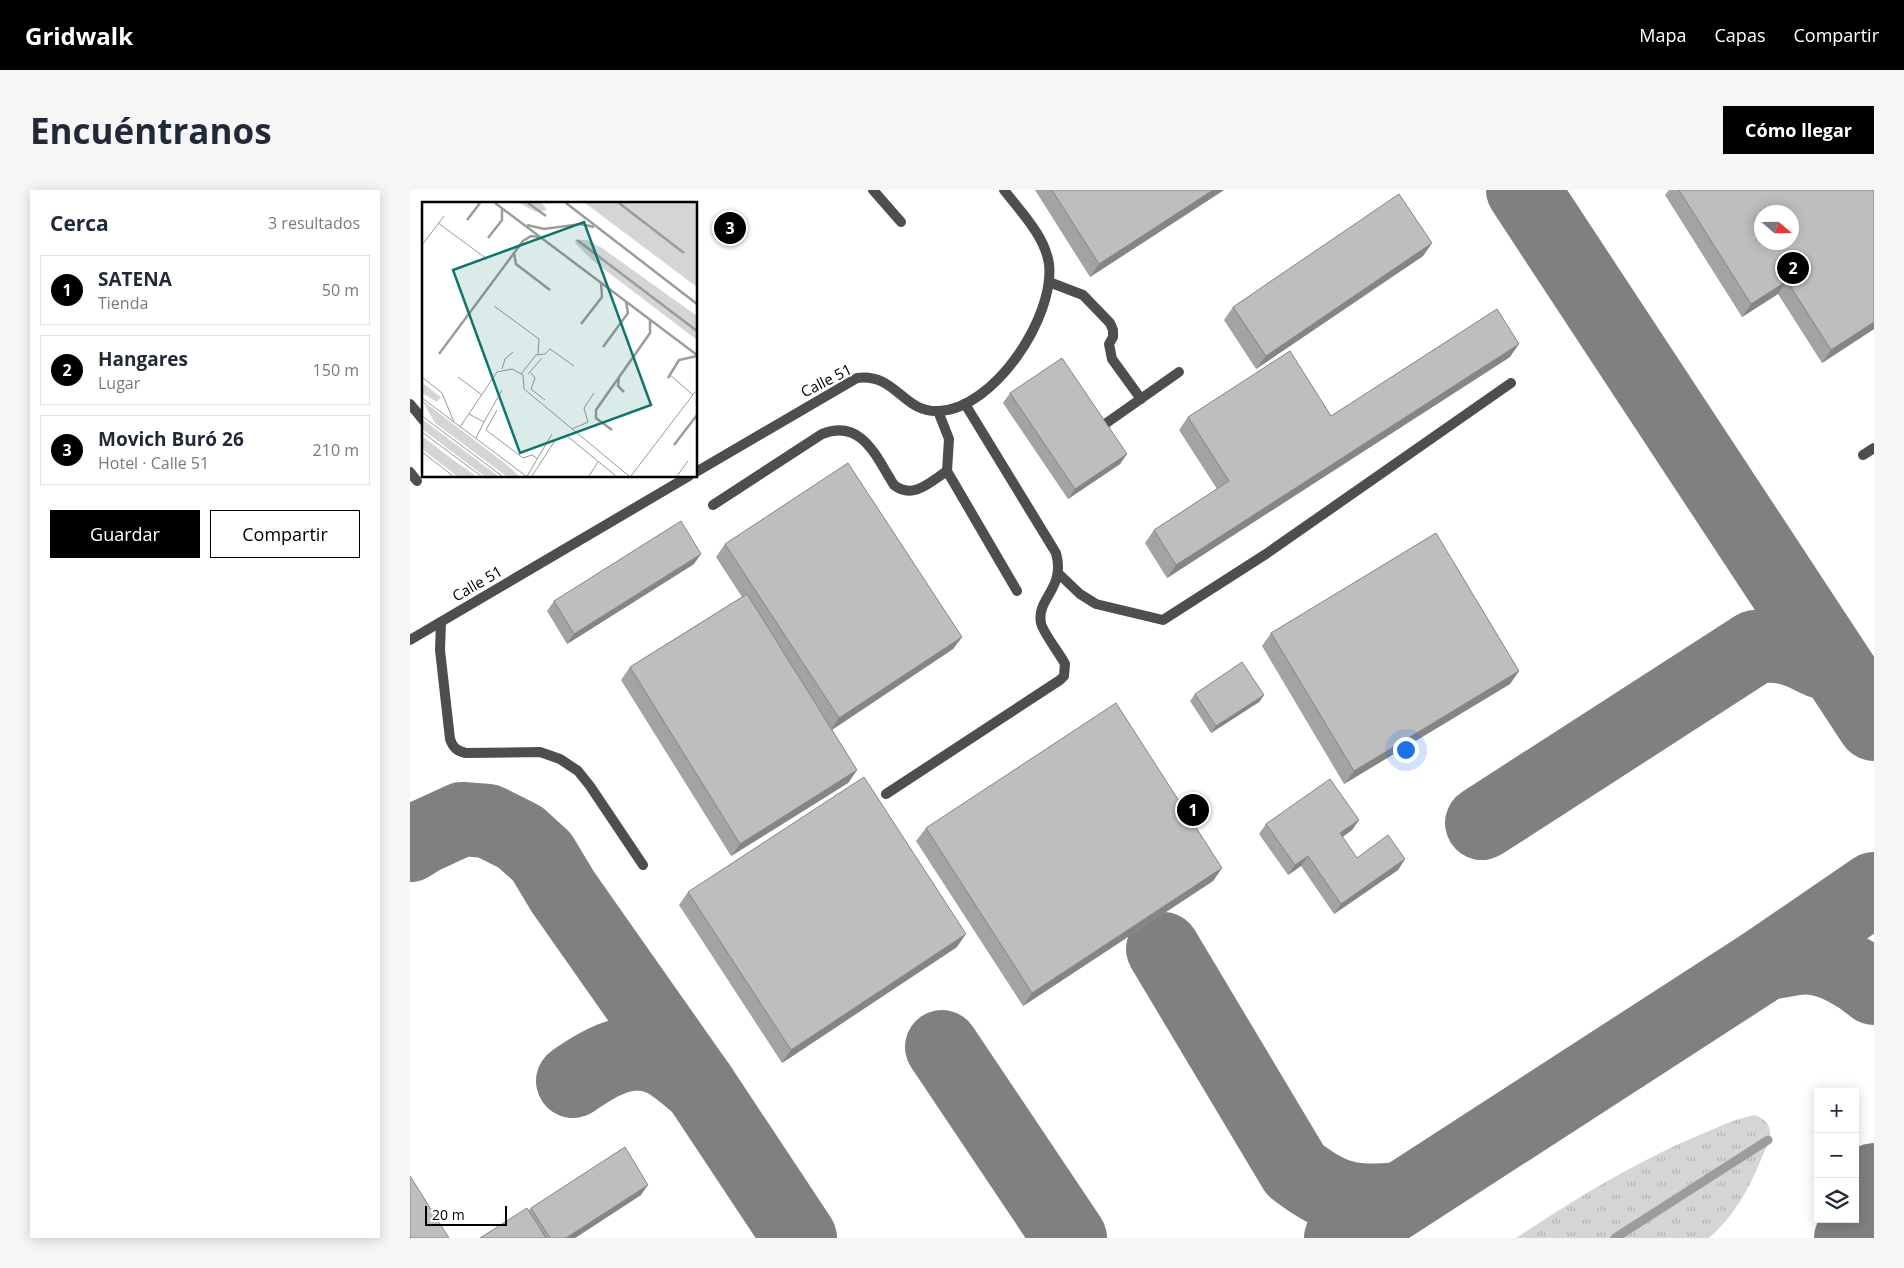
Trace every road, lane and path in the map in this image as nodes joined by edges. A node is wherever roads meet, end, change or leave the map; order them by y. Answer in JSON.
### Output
{"nodes":[{"id":1,"x":872,"y":190,"type":"edge"},
{"id":2,"x":1004,"y":190,"type":"edge"},
{"id":3,"x":901,"y":222,"type":"dead end"},
{"id":4,"x":1049,"y":282,"type":"junction"},
{"id":5,"x":1179,"y":372,"type":"dead end"},
{"id":6,"x":1511,"y":382,"type":"dead end"},
{"id":7,"x":1141,"y":399,"type":"junction"},
{"id":8,"x":410,"y":404,"type":"edge"},
{"id":9,"x":965,"y":404,"type":"junction"},
{"id":10,"x":938,"y":412,"type":"junction"},
{"id":11,"x":422,"y":419,"type":"edge"},
{"id":12,"x":1105,"y":424,"type":"edge"},
{"id":13,"x":1874,"y":448,"type":"edge"},
{"id":14,"x":1863,"y":455,"type":"dead end"},
{"id":15,"x":698,"y":471,"type":"edge"},
{"id":16,"x":947,"y":471,"type":"junction"},
{"id":17,"x":410,"y":472,"type":"edge"},
{"id":18,"x":686,"y":478,"type":"edge"},
{"id":19,"x":417,"y":481,"type":"dead end"},
{"id":20,"x":713,"y":505,"type":"dead end"},
{"id":21,"x":1059,"y":574,"type":"junction"},
{"id":22,"x":1017,"y":591,"type":"dead end"},
{"id":23,"x":441,"y":622,"type":"junction"},
{"id":24,"x":410,"y":640,"type":"edge"},
{"id":25,"x":886,"y":794,"type":"dead end"},
{"id":26,"x":643,"y":865,"type":"dead end"}],
"edges":[{"from":1,"to":3,"type":"street"},
{"from":2,"to":4,"type":"street"},
{"from":4,"to":7,"type":"street"},
{"from":4,"to":9,"type":"street"},
{"from":5,"to":7,"type":"street"},
{"from":6,"to":21,"type":"street"},
{"from":7,"to":12,"type":"street"},
{"from":8,"to":11,"type":"street"},
{"from":9,"to":10,"type":"street"},
{"from":9,"to":21,"type":"street"},
{"from":10,"to":15,"type":"street","name":"Calle 51"},
{"from":10,"to":16,"type":"street"},
{"from":13,"to":14,"type":"street"},
{"from":16,"to":20,"type":"street"},
{"from":16,"to":22,"type":"street"},
{"from":17,"to":19,"type":"street"},
{"from":18,"to":23,"type":"street","name":"Calle 51"},
{"from":21,"to":25,"type":"street"},
{"from":23,"to":24,"type":"street","name":"Calle 51"},
{"from":23,"to":26,"type":"street"}]}
